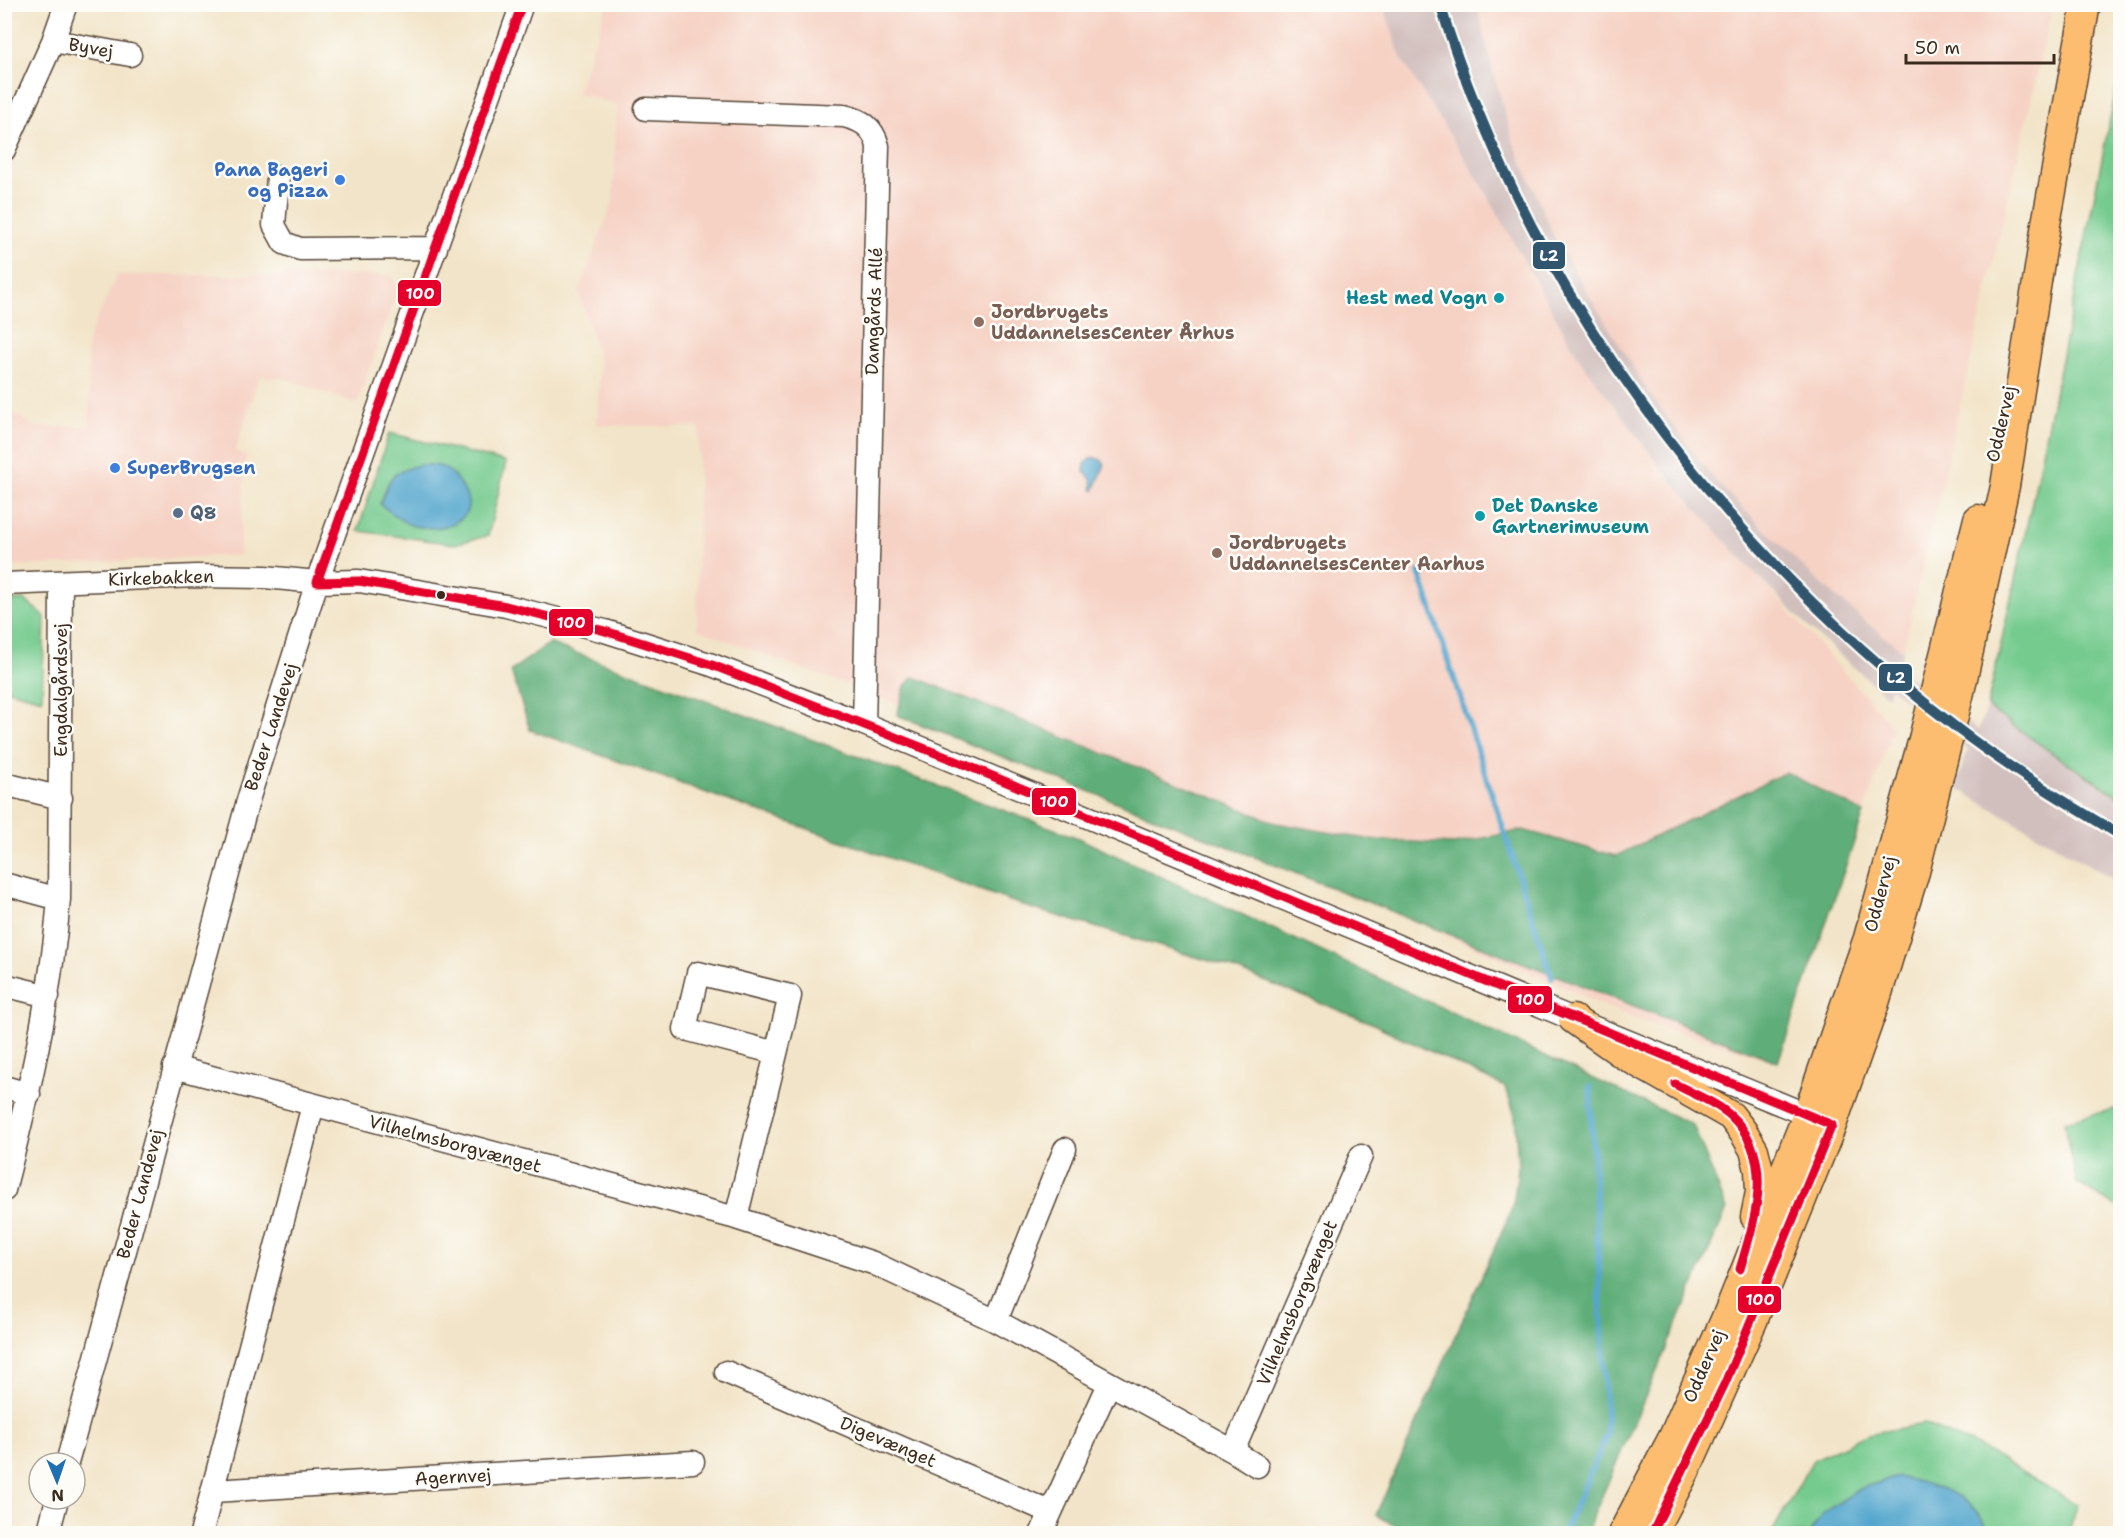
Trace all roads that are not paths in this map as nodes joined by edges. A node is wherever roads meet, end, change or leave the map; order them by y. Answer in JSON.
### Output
{"nodes":[{"id":1,"x":66,"y":4,"type":"edge"},
{"id":2,"x":522,"y":4,"type":"edge"},
{"id":3,"x":2086,"y":4,"type":"edge"},
{"id":4,"x":53,"y":41,"type":"junction"},
{"id":5,"x":130,"y":55,"type":"dead end"},
{"id":6,"x":646,"y":109,"type":"dead end"},
{"id":7,"x":4,"y":150,"type":"edge"},
{"id":8,"x":278,"y":177,"type":"dead end"},
{"id":9,"x":436,"y":248,"type":"junction"},
{"id":10,"x":61,"y":582,"type":"junction"},
{"id":11,"x":317,"y":582,"type":"junction"},
{"id":12,"x":4,"y":584,"type":"edge"},
{"id":13,"x":864,"y":724,"type":"junction"},
{"id":14,"x":4,"y":784,"type":"edge"},
{"id":15,"x":61,"y":798,"type":"junction"},
{"id":16,"x":4,"y":884,"type":"edge"},
{"id":17,"x":59,"y":899,"type":"junction"},
{"id":18,"x":4,"y":985,"type":"edge"},
{"id":19,"x":48,"y":996,"type":"junction"},
{"id":20,"x":1573,"y":1019,"type":"junction"},
{"id":21,"x":776,"y":1053,"type":"junction"},
{"id":22,"x":174,"y":1067,"type":"junction"},
{"id":23,"x":4,"y":1087,"type":"edge"},
{"id":24,"x":29,"y":1094,"type":"junction"},
{"id":25,"x":313,"y":1105,"type":"junction"},
{"id":26,"x":1820,"y":1120,"type":"junction"},
{"id":27,"x":1065,"y":1149,"type":"dead end"},
{"id":28,"x":1361,"y":1156,"type":"dead end"},
{"id":29,"x":4,"y":1190,"type":"edge"},
{"id":30,"x":736,"y":1218,"type":"junction"},
{"id":31,"x":1728,"y":1313,"type":"junction"},
{"id":32,"x":996,"y":1321,"type":"junction"},
{"id":33,"x":726,"y":1372,"type":"dead end"},
{"id":34,"x":1109,"y":1384,"type":"junction"},
{"id":35,"x":70,"y":1451,"type":"edge"},
{"id":36,"x":1233,"y":1451,"type":"junction"},
{"id":37,"x":693,"y":1462,"type":"dead end"},
{"id":38,"x":1257,"y":1466,"type":"dead end"},
{"id":39,"x":213,"y":1491,"type":"junction"},
{"id":40,"x":54,"y":1511,"type":"edge"},
{"id":41,"x":1050,"y":1512,"type":"junction"},
{"id":42,"x":48,"y":1533,"type":"edge"},
{"id":43,"x":201,"y":1533,"type":"edge"},
{"id":44,"x":1041,"y":1533,"type":"edge"},
{"id":45,"x":1622,"y":1533,"type":"edge"},
{"id":46,"x":1653,"y":1533,"type":"edge"}],
"edges":[{"from":1,"to":4,"type":"street","name":"Byvej"},
{"from":2,"to":9,"type":"street","name":"Beder Landevej"},
{"from":3,"to":26,"type":"main road","name":"Oddervej"},
{"from":4,"to":5,"type":"street","name":"Byvej"},
{"from":4,"to":7,"type":"street","name":"Byvej"},
{"from":6,"to":13,"type":"street","name":"Damgårds Allé"},
{"from":8,"to":9,"type":"street"},
{"from":9,"to":11,"type":"street","name":"Beder Landevej"},
{"from":10,"to":11,"type":"street","name":"Kirkebakken"},
{"from":10,"to":12,"type":"street","name":"Kirkebakken"},
{"from":10,"to":15,"type":"street","name":"Engdalgårdsvej"},
{"from":11,"to":13,"type":"street"},
{"from":11,"to":22,"type":"street","name":"Beder Landevej"},
{"from":13,"to":20,"type":"street"},
{"from":14,"to":15,"type":"street"},
{"from":15,"to":17,"type":"street","name":"Engdalgårdsvej"},
{"from":16,"to":17,"type":"street"},
{"from":17,"to":19,"type":"street","name":"Engdalgårdsvej"},
{"from":18,"to":19,"type":"street"},
{"from":19,"to":24,"type":"street","name":"Engdalgårdsvej"},
{"from":20,"to":26,"type":"street"},
{"from":20,"to":31,"type":"main road"},
{"from":21,"to":21,"type":"street"},
{"from":21,"to":30,"type":"street"},
{"from":22,"to":25,"type":"street","name":"Vilhelmsborgvænget"},
{"from":22,"to":35,"type":"street","name":"Beder Landevej"},
{"from":23,"to":24,"type":"street"},
{"from":24,"to":29,"type":"street","name":"Engdalgårdsvej"},
{"from":25,"to":30,"type":"street","name":"Vilhelmsborgvænget"},
{"from":25,"to":39,"type":"street"},
{"from":26,"to":31,"type":"main road","name":"Oddervej"},
{"from":26,"to":46,"type":"main road","name":"Oddervej"},
{"from":27,"to":32,"type":"street"},
{"from":28,"to":36,"type":"street","name":"Vilhelmsborgvænget"},
{"from":30,"to":32,"type":"street","name":"Vilhelmsborgvænget"},
{"from":31,"to":45,"type":"main road","name":"Oddervej"},
{"from":32,"to":34,"type":"street","name":"Vilhelmsborgvænget"},
{"from":33,"to":41,"type":"street","name":"Digevænget"},
{"from":34,"to":36,"type":"street","name":"Vilhelmsborgvænget"},
{"from":34,"to":41,"type":"street"},
{"from":36,"to":38,"type":"street","name":"Vilhelmsborgvænget"},
{"from":37,"to":39,"type":"street","name":"Agernvej"},
{"from":39,"to":43,"type":"street"},
{"from":40,"to":42,"type":"street"},
{"from":41,"to":44,"type":"street"}]}
